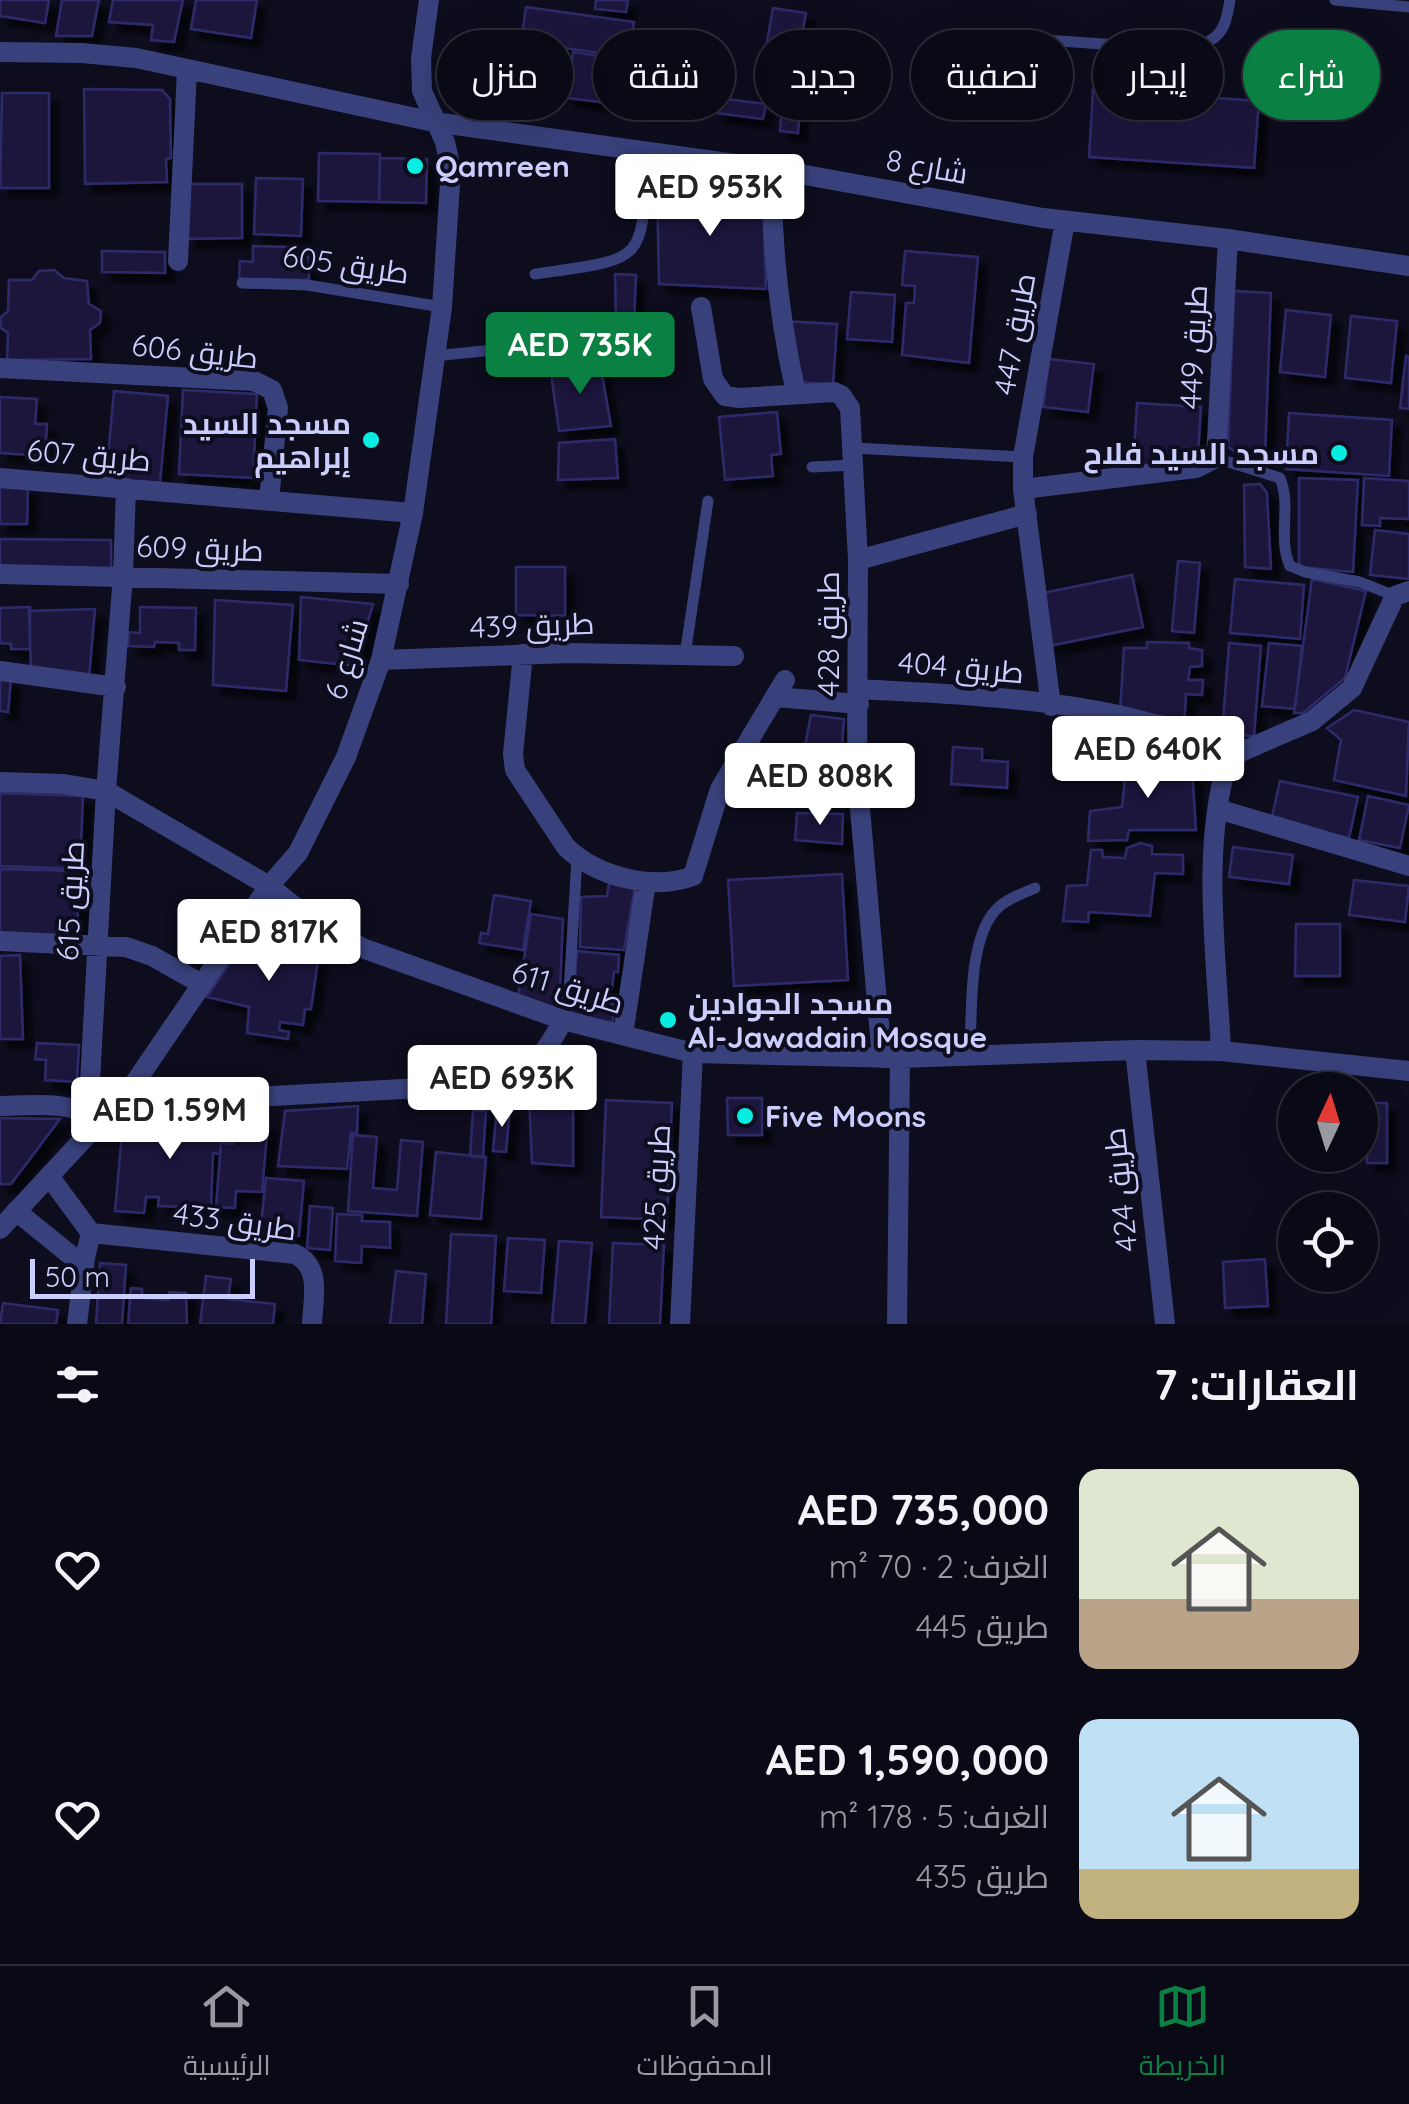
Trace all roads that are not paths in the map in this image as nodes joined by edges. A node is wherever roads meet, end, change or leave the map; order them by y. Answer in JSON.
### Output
{"nodes":[{"id":1,"x":429,"y":0,"type":"edge"},
{"id":2,"x":1230,"y":0,"type":"edge"},
{"id":3,"x":1335,"y":0,"type":"edge"},
{"id":4,"x":1409,"y":7,"type":"edge"},
{"id":5,"x":1073,"y":42,"type":"edge"},
{"id":6,"x":0,"y":52,"type":"edge"},
{"id":7,"x":187,"y":70,"type":"junction"},
{"id":8,"x":434,"y":122,"type":"junction"},
{"id":9,"x":647,"y":152,"type":"junction"},
{"id":10,"x":772,"y":169,"type":"junction"},
{"id":11,"x":1065,"y":221,"type":"junction"},
{"id":12,"x":1228,"y":238,"type":"junction"},
{"id":13,"x":178,"y":261,"type":"dead end"},
{"id":14,"x":1409,"y":266,"type":"edge"},
{"id":15,"x":536,"y":274,"type":"dead end"},
{"id":16,"x":242,"y":283,"type":"dead end"},
{"id":17,"x":442,"y":307,"type":"junction"},
{"id":18,"x":701,"y":307,"type":"dead end"},
{"id":19,"x":632,"y":336,"type":"dead end"},
{"id":20,"x":434,"y":356,"type":"junction"},
{"id":21,"x":0,"y":368,"type":"edge"},
{"id":22,"x":796,"y":393,"type":"junction"},
{"id":23,"x":854,"y":457,"type":"junction"},
{"id":24,"x":1023,"y":457,"type":"junction"},
{"id":25,"x":1216,"y":458,"type":"junction"},
{"id":26,"x":812,"y":468,"type":"dead end"},
{"id":27,"x":0,"y":478,"type":"edge"},
{"id":28,"x":126,"y":488,"type":"junction"},
{"id":29,"x":1023,"y":489,"type":"junction"},
{"id":30,"x":270,"y":500,"type":"junction"},
{"id":31,"x":708,"y":501,"type":"dead end"},
{"id":32,"x":413,"y":513,"type":"junction"},
{"id":33,"x":1027,"y":514,"type":"junction"},
{"id":34,"x":858,"y":560,"type":"junction"},
{"id":35,"x":0,"y":574,"type":"edge"},
{"id":36,"x":123,"y":576,"type":"junction"},
{"id":37,"x":399,"y":584,"type":"junction"},
{"id":38,"x":1402,"y":594,"type":"edge"},
{"id":39,"x":523,"y":654,"type":"junction"},
{"id":40,"x":685,"y":655,"type":"junction"},
{"id":41,"x":734,"y":656,"type":"dead end"},
{"id":42,"x":381,"y":660,"type":"junction"},
{"id":43,"x":0,"y":671,"type":"edge"},
{"id":44,"x":116,"y":687,"type":"junction"},
{"id":45,"x":859,"y":696,"type":"junction"},
{"id":46,"x":1051,"y":706,"type":"junction"},
{"id":47,"x":1230,"y":756,"type":"junction"},
{"id":48,"x":0,"y":782,"type":"edge"},
{"id":49,"x":106,"y":791,"type":"junction"},
{"id":50,"x":1218,"y":809,"type":"junction"},
{"id":51,"x":578,"y":858,"type":"junction"},
{"id":52,"x":1409,"y":866,"type":"edge"},
{"id":53,"x":646,"y":882,"type":"junction"},
{"id":54,"x":269,"y":886,"type":"junction"},
{"id":55,"x":1035,"y":888,"type":"dead end"},
{"id":56,"x":0,"y":942,"type":"edge"},
{"id":57,"x":98,"y":944,"type":"junction"},
{"id":58,"x":200,"y":984,"type":"junction"},
{"id":59,"x":563,"y":1020,"type":"junction"},
{"id":60,"x":623,"y":1035,"type":"junction"},
{"id":61,"x":1135,"y":1050,"type":"junction"},
{"id":62,"x":1222,"y":1051,"type":"junction"},
{"id":63,"x":693,"y":1053,"type":"junction"},
{"id":64,"x":970,"y":1055,"type":"junction"},
{"id":65,"x":891,"y":1058,"type":"junction"},
{"id":66,"x":1409,"y":1071,"type":"edge"},
{"id":67,"x":132,"y":1087,"type":"junction"},
{"id":68,"x":0,"y":1106,"type":"edge"},
{"id":69,"x":105,"y":1115,"type":"junction"},
{"id":70,"x":50,"y":1176,"type":"junction"},
{"id":71,"x":16,"y":1211,"type":"junction"},
{"id":72,"x":0,"y":1229,"type":"edge"},
{"id":73,"x":91,"y":1233,"type":"junction"},
{"id":74,"x":84,"y":1266,"type":"junction"},
{"id":75,"x":77,"y":1324,"type":"edge"},
{"id":76,"x":312,"y":1324,"type":"edge"},
{"id":77,"x":680,"y":1324,"type":"edge"},
{"id":78,"x":898,"y":1324,"type":"edge"},
{"id":79,"x":1166,"y":1324,"type":"edge"}],
"edges":[{"from":1,"to":8,"type":"street","name":"شارع 6"},
{"from":2,"to":5,"type":"lane"},
{"from":3,"to":4,"type":"lane"},
{"from":6,"to":7,"type":"street","name":"شارع 8"},
{"from":7,"to":8,"type":"street","name":"شارع 8"},
{"from":7,"to":13,"type":"street"},
{"from":8,"to":9,"type":"street","name":"شارع 8"},
{"from":8,"to":17,"type":"street","name":"شارع 6"},
{"from":9,"to":10,"type":"street","name":"شارع 8"},
{"from":9,"to":15,"type":"lane"},
{"from":10,"to":11,"type":"street","name":"شارع 8"},
{"from":10,"to":22,"type":"street"},
{"from":11,"to":12,"type":"street","name":"شارع 8"},
{"from":11,"to":24,"type":"street","name":"طريق 447"},
{"from":12,"to":14,"type":"street","name":"شارع 8"},
{"from":12,"to":25,"type":"street","name":"طريق 449"},
{"from":16,"to":17,"type":"lane","name":"طريق 605"},
{"from":17,"to":20,"type":"street","name":"شارع 6"},
{"from":18,"to":22,"type":"street"},
{"from":19,"to":20,"type":"lane"},
{"from":20,"to":32,"type":"street","name":"شارع 6"},
{"from":21,"to":30,"type":"street","name":"طريق 606"},
{"from":22,"to":23,"type":"street","name":"طريق 428"},
{"from":23,"to":24,"type":"lane"},
{"from":23,"to":26,"type":"lane"},
{"from":23,"to":34,"type":"street","name":"طريق 428"},
{"from":24,"to":29,"type":"street","name":"طريق 447"},
{"from":25,"to":29,"type":"street"},
{"from":25,"to":38,"type":"lane"},
{"from":27,"to":28,"type":"street","name":"طريق 607"},
{"from":28,"to":30,"type":"street","name":"طريق 607"},
{"from":28,"to":36,"type":"street","name":"طريق 615"},
{"from":29,"to":33,"type":"street","name":"طريق 447"},
{"from":30,"to":32,"type":"street","name":"طريق 607"},
{"from":31,"to":40,"type":"lane"},
{"from":32,"to":37,"type":"street","name":"شارع 6"},
{"from":33,"to":34,"type":"street"},
{"from":33,"to":46,"type":"street","name":"طريق 447"},
{"from":34,"to":45,"type":"street","name":"طريق 428"},
{"from":35,"to":36,"type":"street","name":"طريق 609"},
{"from":36,"to":37,"type":"street","name":"طريق 609"},
{"from":36,"to":44,"type":"street","name":"طريق 615"},
{"from":37,"to":42,"type":"street","name":"شارع 6"},
{"from":38,"to":47,"type":"street"},
{"from":39,"to":40,"type":"street","name":"طريق 439"},
{"from":39,"to":42,"type":"street","name":"طريق 439"},
{"from":39,"to":51,"type":"street"},
{"from":40,"to":41,"type":"street","name":"طريق 439"},
{"from":42,"to":54,"type":"street","name":"شارع 6"},
{"from":43,"to":44,"type":"street"},
{"from":44,"to":49,"type":"street","name":"طريق 615"},
{"from":45,"to":46,"type":"street","name":"طريق 404"},
{"from":45,"to":53,"type":"street","name":"طريق 404"},
{"from":45,"to":65,"type":"street","name":"طريق 428"},
{"from":46,"to":47,"type":"street","name":"طريق 404"},
{"from":47,"to":50,"type":"street"},
{"from":48,"to":49,"type":"street","name":"طريق 611"},
{"from":49,"to":54,"type":"street","name":"طريق 611"},
{"from":49,"to":57,"type":"street","name":"طريق 615"},
{"from":50,"to":52,"type":"street"},
{"from":50,"to":62,"type":"street"},
{"from":51,"to":53,"type":"street"},
{"from":51,"to":59,"type":"lane"},
{"from":53,"to":60,"type":"street"},
{"from":54,"to":58,"type":"street","name":"شارع 6"},
{"from":54,"to":59,"type":"street","name":"طريق 611"},
{"from":55,"to":64,"type":"lane"},
{"from":56,"to":57,"type":"street"},
{"from":57,"to":58,"type":"street"},
{"from":57,"to":69,"type":"street","name":"طريق 615"},
{"from":58,"to":67,"type":"street","name":"شارع 6"},
{"from":59,"to":60,"type":"street","name":"طريق 611"},
{"from":59,"to":67,"type":"street"},
{"from":60,"to":63,"type":"street","name":"طريق 611"},
{"from":61,"to":62,"type":"street","name":"طريق 611"},
{"from":61,"to":64,"type":"street","name":"طريق 611"},
{"from":61,"to":79,"type":"street","name":"طريق 424"},
{"from":62,"to":66,"type":"street","name":"طريق 611"},
{"from":63,"to":65,"type":"street","name":"طريق 611"},
{"from":63,"to":77,"type":"street","name":"طريق 425"},
{"from":64,"to":65,"type":"street","name":"طريق 611"},
{"from":65,"to":78,"type":"street","name":"طريق 428"},
{"from":67,"to":69,"type":"street","name":"شارع 6"},
{"from":68,"to":69,"type":"street"},
{"from":69,"to":70,"type":"street","name":"شارع 6"},
{"from":70,"to":71,"type":"street","name":"شارع 6"},
{"from":70,"to":73,"type":"street"},
{"from":71,"to":72,"type":"street","name":"شارع 6"},
{"from":71,"to":74,"type":"street"},
{"from":73,"to":74,"type":"street"},
{"from":73,"to":76,"type":"street","name":"طريق 433"},
{"from":74,"to":75,"type":"street"}]}
